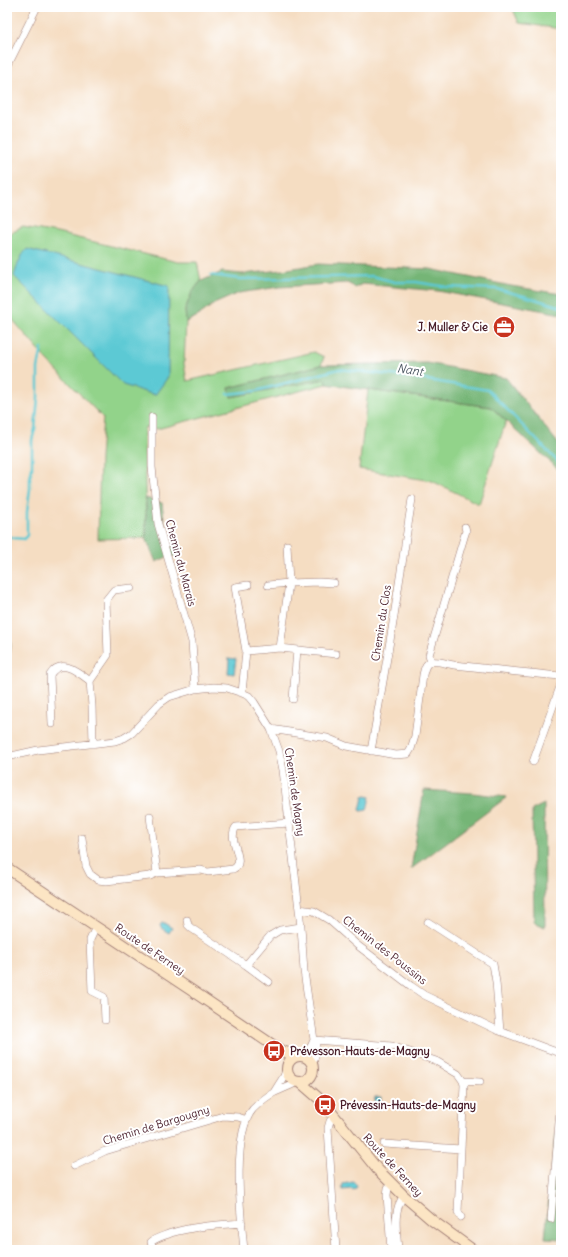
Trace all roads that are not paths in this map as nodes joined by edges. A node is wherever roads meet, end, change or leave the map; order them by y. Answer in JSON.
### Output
{"nodes":[{"id":1,"x":37,"y":7,"type":"edge"},
{"id":2,"x":7,"y":67,"type":"edge"},
{"id":3,"x":152,"y":417,"type":"dead end"},
{"id":4,"x":412,"y":499,"type":"dead end"},
{"id":5,"x":464,"y":527,"type":"dead end"},
{"id":6,"x":287,"y":545,"type":"dead end"},
{"id":7,"x":334,"y":583,"type":"dead end"},
{"id":8,"x":289,"y":584,"type":"junction"},
{"id":9,"x":248,"y":585,"type":"dead end"},
{"id":10,"x":268,"y":585,"type":"dead end"},
{"id":11,"x":131,"y":588,"type":"dead end"},
{"id":12,"x":280,"y":648,"type":"junction"},
{"id":13,"x":297,"y":650,"type":"junction"},
{"id":14,"x":246,"y":651,"type":"junction"},
{"id":15,"x":336,"y":654,"type":"dead end"},
{"id":16,"x":431,"y":661,"type":"junction"},
{"id":17,"x":561,"y":676,"type":"edge"},
{"id":18,"x":90,"y":681,"type":"junction"},
{"id":19,"x":561,"y":684,"type":"edge"},
{"id":20,"x":195,"y":689,"type":"junction"},
{"id":21,"x":242,"y":693,"type":"junction"},
{"id":22,"x":293,"y":699,"type":"dead end"},
{"id":23,"x":52,"y":724,"type":"dead end"},
{"id":24,"x":271,"y":729,"type":"junction"},
{"id":25,"x":93,"y":744,"type":"junction"},
{"id":26,"x":370,"y":751,"type":"junction"},
{"id":27,"x":7,"y":757,"type":"edge"},
{"id":28,"x":533,"y":762,"type":"dead end"},
{"id":29,"x":150,"y":816,"type":"dead end"},
{"id":30,"x":289,"y":823,"type":"junction"},
{"id":31,"x":82,"y":838,"type":"dead end"},
{"id":32,"x":7,"y":868,"type":"edge"},
{"id":33,"x":156,"y":873,"type":"junction"},
{"id":34,"x":299,"y":909,"type":"junction"},
{"id":35,"x":187,"y":920,"type":"dead end"},
{"id":36,"x":428,"y":922,"type":"dead end"},
{"id":37,"x":96,"y":926,"type":"junction"},
{"id":38,"x":301,"y":927,"type":"junction"},
{"id":39,"x":246,"y":965,"type":"junction"},
{"id":40,"x":269,"y":982,"type":"dead end"},
{"id":41,"x":105,"y":1020,"type":"dead end"},
{"id":42,"x":500,"y":1031,"type":"junction"},
{"id":43,"x":314,"y":1040,"type":"junction"},
{"id":44,"x":280,"y":1050,"type":"junction"},
{"id":45,"x":561,"y":1053,"type":"edge"},
{"id":46,"x":298,"y":1056,"type":"junction"},
{"id":47,"x":287,"y":1067,"type":"junction"},
{"id":48,"x":312,"y":1069,"type":"junction"},
{"id":49,"x":463,"y":1081,"type":"junction"},
{"id":50,"x":299,"y":1082,"type":"junction"},
{"id":51,"x":480,"y":1082,"type":"dead end"},
{"id":52,"x":274,"y":1092,"type":"junction"},
{"id":53,"x":561,"y":1098,"type":"edge"},
{"id":54,"x":323,"y":1102,"type":"junction"},
{"id":55,"x":334,"y":1117,"type":"junction"},
{"id":56,"x":247,"y":1120,"type":"junction"},
{"id":57,"x":384,"y":1144,"type":"dead end"},
{"id":58,"x":461,"y":1149,"type":"junction"},
{"id":59,"x":74,"y":1166,"type":"dead end"},
{"id":60,"x":391,"y":1183,"type":"junction"},
{"id":61,"x":404,"y":1196,"type":"junction"},
{"id":62,"x":461,"y":1217,"type":"dead end"},
{"id":63,"x":551,"y":1219,"type":"dead end"},
{"id":64,"x":242,"y":1223,"type":"junction"},
{"id":65,"x":153,"y":1250,"type":"edge"},
{"id":66,"x":244,"y":1250,"type":"edge"},
{"id":67,"x":336,"y":1250,"type":"edge"},
{"id":68,"x":391,"y":1250,"type":"edge"},
{"id":69,"x":398,"y":1250,"type":"edge"},
{"id":70,"x":473,"y":1250,"type":"edge"}],
"edges":[{"from":1,"to":2,"type":"street"},
{"from":3,"to":20,"type":"street","name":"Chemin du Marais"},
{"from":4,"to":26,"type":"street","name":"Chemin du Clos"},
{"from":5,"to":16,"type":"street"},
{"from":6,"to":8,"type":"street"},
{"from":7,"to":8,"type":"street"},
{"from":8,"to":10,"type":"street"},
{"from":8,"to":12,"type":"street"},
{"from":9,"to":14,"type":"street"},
{"from":11,"to":18,"type":"street"},
{"from":12,"to":13,"type":"street"},
{"from":12,"to":14,"type":"street"},
{"from":13,"to":15,"type":"street"},
{"from":13,"to":22,"type":"street"},
{"from":14,"to":21,"type":"street"},
{"from":16,"to":17,"type":"street"},
{"from":16,"to":26,"type":"street"},
{"from":18,"to":23,"type":"street"},
{"from":18,"to":25,"type":"street"},
{"from":19,"to":28,"type":"street"},
{"from":20,"to":21,"type":"street","name":"Chemin de Magny"},
{"from":20,"to":25,"type":"street","name":"Chemin de Magny"},
{"from":21,"to":24,"type":"street","name":"Chemin de Magny"},
{"from":24,"to":26,"type":"street"},
{"from":24,"to":30,"type":"street","name":"Chemin de Magny"},
{"from":25,"to":27,"type":"street","name":"Chemin de Magny"},
{"from":29,"to":33,"type":"street"},
{"from":30,"to":33,"type":"street"},
{"from":30,"to":34,"type":"street","name":"Chemin de Magny"},
{"from":31,"to":33,"type":"street"},
{"from":32,"to":37,"type":"main road","name":"Route de Ferney"},
{"from":34,"to":38,"type":"street","name":"Chemin de Magny"},
{"from":34,"to":42,"type":"street","name":"Chemin des Poussins"},
{"from":35,"to":39,"type":"street"},
{"from":36,"to":42,"type":"street"},
{"from":37,"to":41,"type":"street"},
{"from":37,"to":44,"type":"main road","name":"Route de Ferney"},
{"from":38,"to":39,"type":"street"},
{"from":38,"to":43,"type":"street","name":"Chemin de Magny"},
{"from":39,"to":40,"type":"street"},
{"from":42,"to":45,"type":"street","name":"Chemin des Poussins"},
{"from":43,"to":46,"type":"street"},
{"from":43,"to":48,"type":"street","name":"Chemin de Magny"},
{"from":43,"to":49,"type":"street"},
{"from":44,"to":46,"type":"main road","name":"Route de Ferney"},
{"from":44,"to":47,"type":"main road","name":"Route de Ferney"},
{"from":46,"to":47,"type":"main road"},
{"from":46,"to":48,"type":"main road"},
{"from":47,"to":50,"type":"main road"},
{"from":47,"to":52,"type":"street"},
{"from":48,"to":50,"type":"main road"},
{"from":48,"to":54,"type":"main road","name":"Route de Ferney"},
{"from":49,"to":51,"type":"street"},
{"from":49,"to":58,"type":"street"},
{"from":50,"to":52,"type":"street"},
{"from":50,"to":54,"type":"main road","name":"Route de Ferney"},
{"from":52,"to":56,"type":"street"},
{"from":53,"to":63,"type":"street"},
{"from":54,"to":55,"type":"main road","name":"Route de Ferney"},
{"from":55,"to":60,"type":"main road","name":"Route de Ferney"},
{"from":55,"to":67,"type":"street"},
{"from":56,"to":59,"type":"street","name":"Chemin de Bargougny"},
{"from":56,"to":64,"type":"street"},
{"from":57,"to":58,"type":"street"},
{"from":58,"to":62,"type":"street"},
{"from":60,"to":61,"type":"main road","name":"Route de Ferney"},
{"from":60,"to":68,"type":"street"},
{"from":61,"to":69,"type":"street"},
{"from":61,"to":70,"type":"main road","name":"Route de Ferney"},
{"from":64,"to":65,"type":"street"},
{"from":64,"to":66,"type":"street"}]}
